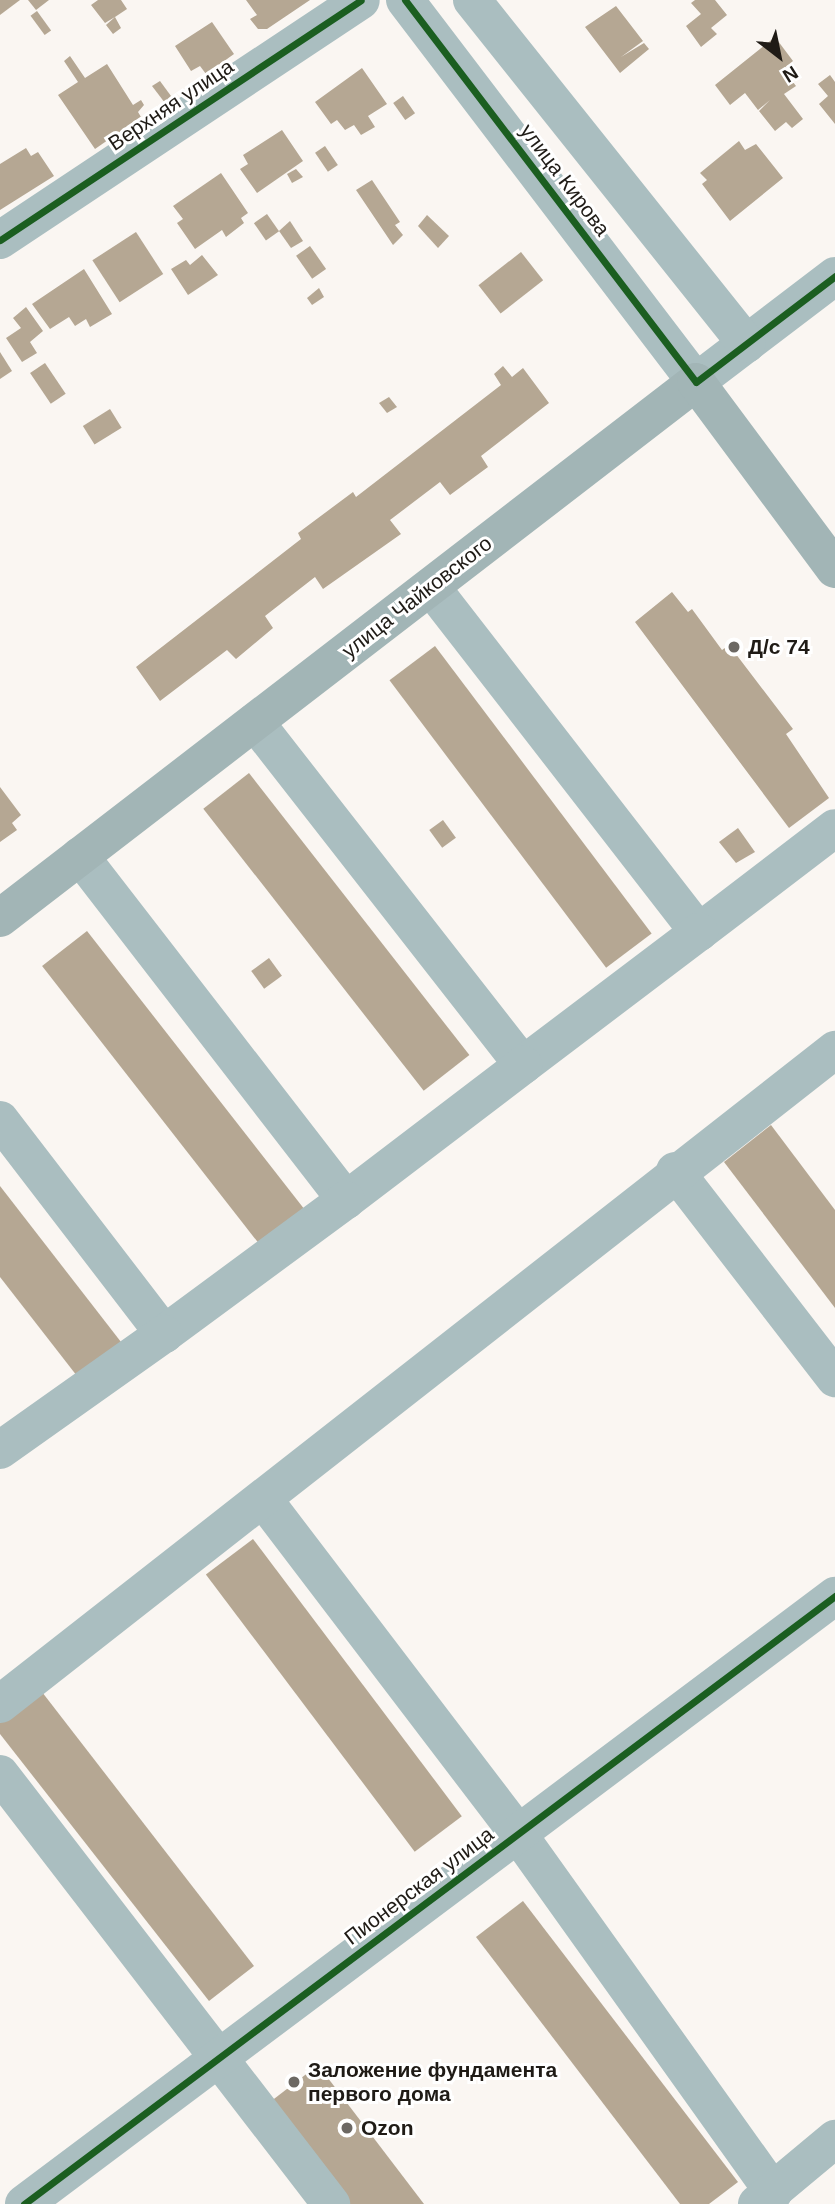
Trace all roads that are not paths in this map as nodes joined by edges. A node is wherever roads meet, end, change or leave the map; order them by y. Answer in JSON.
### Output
{"nodes":[{"id":1,"x":361,"y":0,"type":"edge"},
{"id":2,"x":405,"y":0,"type":"edge"},
{"id":3,"x":472,"y":0,"type":"edge"},
{"id":4,"x":0,"y":240,"type":"edge"},
{"id":5,"x":835,"y":276,"type":"edge"},
{"id":6,"x":747,"y":344,"type":"junction"},
{"id":7,"x":696,"y":382,"type":"junction"},
{"id":8,"x":835,"y":569,"type":"edge"},
{"id":9,"x":431,"y":587,"type":"junction"},
{"id":10,"x":255,"y":722,"type":"junction"},
{"id":11,"x":835,"y":828,"type":"edge"},
{"id":12,"x":80,"y":856,"type":"junction"},
{"id":13,"x":0,"y":918,"type":"edge"},
{"id":14,"x":699,"y":932,"type":"junction"},
{"id":15,"x":835,"y":1050,"type":"edge"},
{"id":16,"x":523,"y":1065,"type":"junction"},
{"id":17,"x":0,"y":1119,"type":"edge"},
{"id":18,"x":675,"y":1171,"type":"junction"},
{"id":19,"x":346,"y":1200,"type":"junction"},
{"id":20,"x":164,"y":1334,"type":"junction"},
{"id":21,"x":835,"y":1378,"type":"edge"},
{"id":22,"x":0,"y":1450,"type":"edge"},
{"id":23,"x":264,"y":1500,"type":"junction"},
{"id":24,"x":835,"y":1596,"type":"edge"},
{"id":25,"x":0,"y":1704,"type":"edge"},
{"id":26,"x":0,"y":1774,"type":"edge"},
{"id":27,"x":518,"y":1834,"type":"junction"},
{"id":28,"x":220,"y":2057,"type":"junction"},
{"id":29,"x":835,"y":2138,"type":"edge"},
{"id":30,"x":765,"y":2198,"type":"edge"},
{"id":31,"x":24,"y":2204,"type":"edge"},
{"id":32,"x":331,"y":2204,"type":"edge"}],
"edges":[{"from":1,"to":4,"type":"street","name":"Верхняя улица"},
{"from":2,"to":7,"type":"street","name":"улица Кирова"},
{"from":3,"to":6,"type":"street"},
{"from":5,"to":6,"type":"street","name":"улица Чайковского"},
{"from":6,"to":7,"type":"street","name":"улица Чайковского"},
{"from":7,"to":8,"type":"main road","name":"улица Кирова"},
{"from":7,"to":9,"type":"main road","name":"улица Чайковского"},
{"from":9,"to":10,"type":"main road","name":"улица Чайковского"},
{"from":9,"to":14,"type":"street"},
{"from":10,"to":12,"type":"main road","name":"улица Чайковского"},
{"from":10,"to":16,"type":"street"},
{"from":11,"to":14,"type":"street"},
{"from":12,"to":13,"type":"main road","name":"улица Чайковского"},
{"from":12,"to":19,"type":"street"},
{"from":14,"to":16,"type":"street"},
{"from":15,"to":18,"type":"street"},
{"from":16,"to":19,"type":"street"},
{"from":17,"to":20,"type":"street"},
{"from":18,"to":21,"type":"street"},
{"from":18,"to":23,"type":"street"},
{"from":19,"to":20,"type":"street"},
{"from":20,"to":22,"type":"street"},
{"from":23,"to":25,"type":"street"},
{"from":23,"to":27,"type":"street"},
{"from":24,"to":27,"type":"street","name":"Пионерская улица"},
{"from":26,"to":28,"type":"street"},
{"from":27,"to":28,"type":"street","name":"Пионерская улица"},
{"from":27,"to":30,"type":"street"},
{"from":28,"to":31,"type":"street","name":"Пионерская улица"},
{"from":28,"to":32,"type":"street"},
{"from":29,"to":30,"type":"street"}]}
